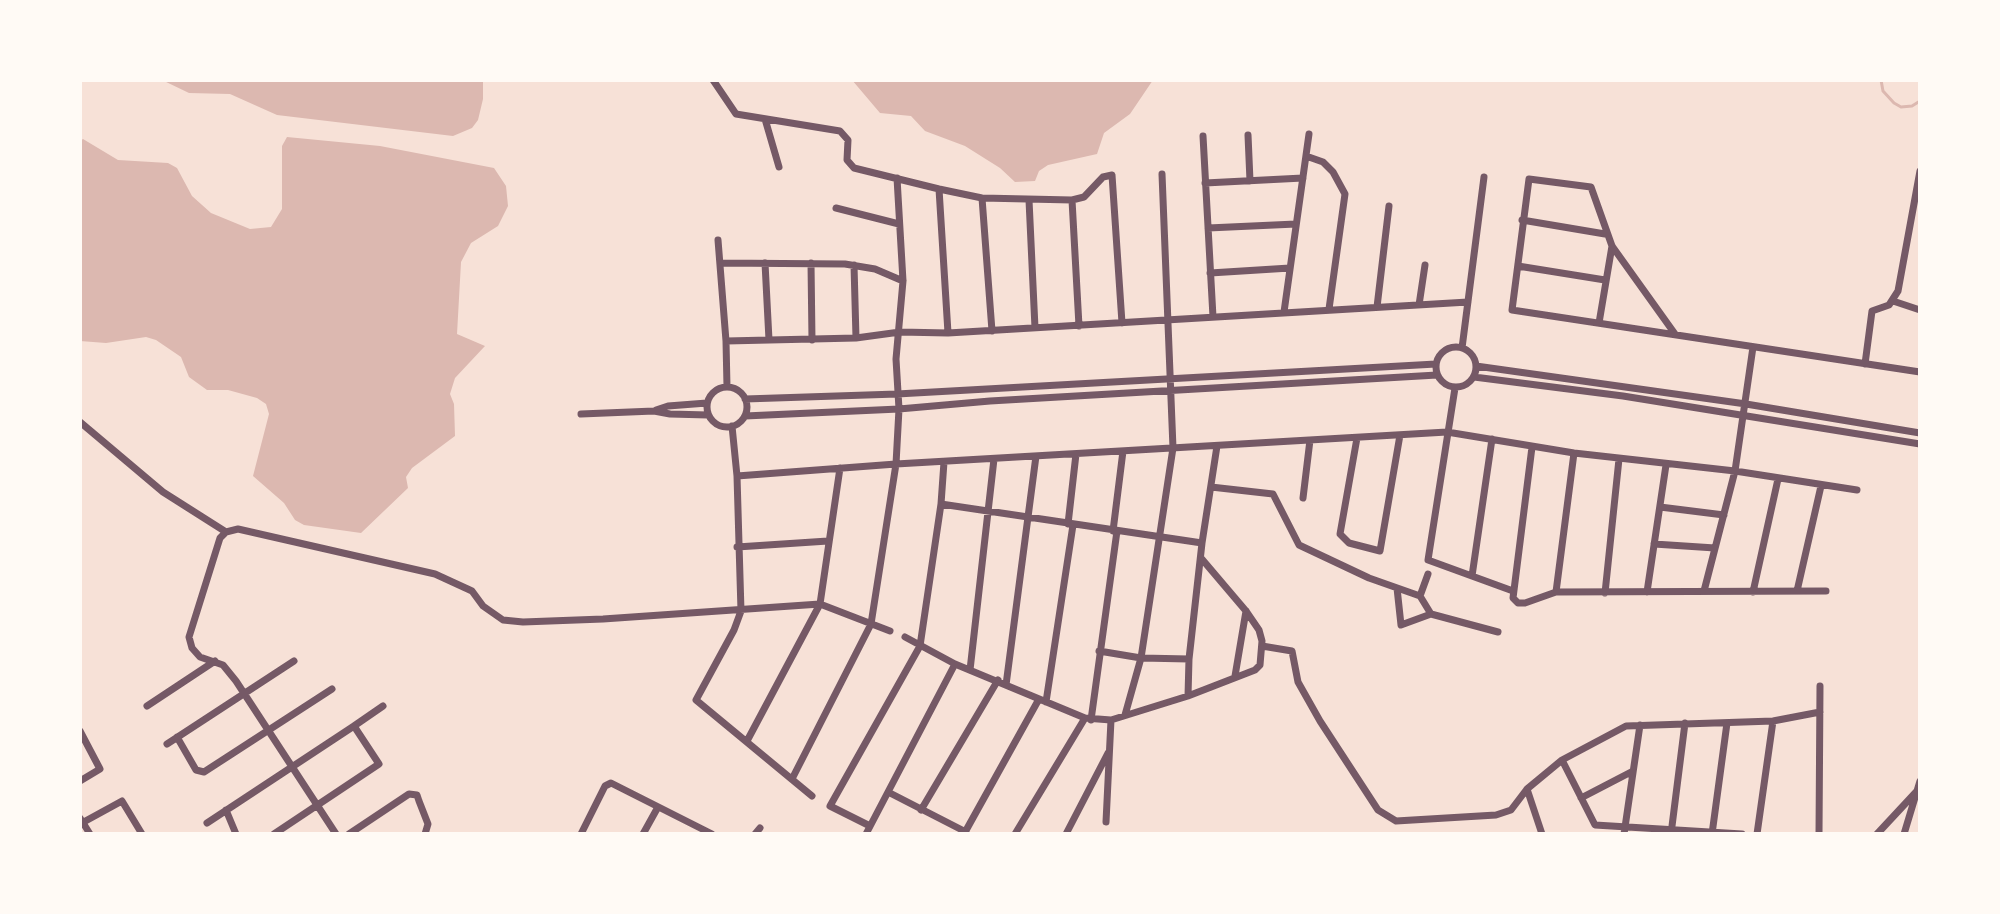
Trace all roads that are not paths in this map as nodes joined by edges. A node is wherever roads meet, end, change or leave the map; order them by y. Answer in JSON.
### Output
{"nodes":[{"id":1,"x":713,"y":80,"type":"edge"},
{"id":2,"x":765,"y":119,"type":"junction"},
{"id":3,"x":1309,"y":134,"type":"dead end"},
{"id":4,"x":1248,"y":135,"type":"dead end"},
{"id":5,"x":1203,"y":136,"type":"dead end"},
{"id":6,"x":1306,"y":156,"type":"junction"},
{"id":7,"x":779,"y":167,"type":"dead end"},
{"id":8,"x":1920,"y":171,"type":"edge"},
{"id":9,"x":1162,"y":174,"type":"dead end"},
{"id":10,"x":1484,"y":177,"type":"dead end"},
{"id":11,"x":897,"y":178,"type":"junction"},
{"id":12,"x":1303,"y":178,"type":"junction"},
{"id":13,"x":1250,"y":181,"type":"junction"},
{"id":14,"x":1205,"y":183,"type":"junction"},
{"id":15,"x":939,"y":189,"type":"junction"},
{"id":16,"x":982,"y":198,"type":"junction"},
{"id":17,"x":1029,"y":200,"type":"junction"},
{"id":18,"x":1072,"y":200,"type":"junction"},
{"id":19,"x":1389,"y":206,"type":"dead end"},
{"id":20,"x":836,"y":208,"type":"dead end"},
{"id":21,"x":1522,"y":220,"type":"junction"},
{"id":22,"x":899,"y":224,"type":"junction"},
{"id":23,"x":1296,"y":224,"type":"junction"},
{"id":24,"x":1208,"y":228,"type":"junction"},
{"id":25,"x":1605,"y":234,"type":"junction"},
{"id":26,"x":718,"y":240,"type":"dead end"},
{"id":27,"x":1612,"y":246,"type":"junction"},
{"id":28,"x":720,"y":263,"type":"junction"},
{"id":29,"x":765,"y":263,"type":"junction"},
{"id":30,"x":811,"y":263,"type":"junction"},
{"id":31,"x":854,"y":265,"type":"junction"},
{"id":32,"x":1425,"y":265,"type":"dead end"},
{"id":33,"x":1518,"y":266,"type":"junction"},
{"id":34,"x":1290,"y":268,"type":"junction"},
{"id":35,"x":1210,"y":273,"type":"junction"},
{"id":36,"x":1605,"y":280,"type":"junction"},
{"id":37,"x":903,"y":281,"type":"junction"},
{"id":38,"x":1893,"y":301,"type":"junction"},
{"id":39,"x":1468,"y":302,"type":"junction"},
{"id":40,"x":1419,"y":305,"type":"junction"},
{"id":41,"x":1377,"y":307,"type":"junction"},
{"id":42,"x":1329,"y":309,"type":"junction"},
{"id":43,"x":1920,"y":310,"type":"edge"},
{"id":44,"x":1284,"y":312,"type":"junction"},
{"id":45,"x":1213,"y":317,"type":"junction"},
{"id":46,"x":1168,"y":319,"type":"junction"},
{"id":47,"x":1122,"y":323,"type":"junction"},
{"id":48,"x":1599,"y":323,"type":"junction"},
{"id":49,"x":1079,"y":326,"type":"junction"},
{"id":50,"x":1035,"y":328,"type":"junction"},
{"id":51,"x":992,"y":331,"type":"junction"},
{"id":52,"x":900,"y":332,"type":"junction"},
{"id":53,"x":948,"y":333,"type":"junction"},
{"id":54,"x":1675,"y":334,"type":"junction"},
{"id":55,"x":856,"y":338,"type":"junction"},
{"id":56,"x":769,"y":340,"type":"junction"},
{"id":57,"x":812,"y":340,"type":"junction"},
{"id":58,"x":726,"y":341,"type":"junction"},
{"id":59,"x":1753,"y":347,"type":"junction"},
{"id":60,"x":1462,"y":348,"type":"junction"},
{"id":61,"x":1436,"y":364,"type":"junction"},
{"id":62,"x":1865,"y":364,"type":"junction"},
{"id":63,"x":1476,"y":366,"type":"junction"},
{"id":64,"x":1920,"y":372,"type":"edge"},
{"id":65,"x":1437,"y":375,"type":"junction"},
{"id":66,"x":1474,"y":377,"type":"junction"},
{"id":67,"x":1171,"y":378,"type":"junction"},
{"id":68,"x":727,"y":387,"type":"junction"},
{"id":69,"x":1455,"y":388,"type":"junction"},
{"id":70,"x":1171,"y":390,"type":"junction"},
{"id":71,"x":897,"y":394,"type":"junction"},
{"id":72,"x":745,"y":399,"type":"junction"},
{"id":73,"x":707,"y":403,"type":"junction"},
{"id":74,"x":1746,"y":404,"type":"junction"},
{"id":75,"x":899,"y":409,"type":"junction"},
{"id":76,"x":654,"y":411,"type":"junction"},
{"id":77,"x":581,"y":414,"type":"dead end"},
{"id":78,"x":1745,"y":414,"type":"junction"},
{"id":79,"x":708,"y":415,"type":"junction"},
{"id":80,"x":745,"y":416,"type":"junction"},
{"id":81,"x":80,"y":422,"type":"edge"},
{"id":82,"x":732,"y":426,"type":"junction"},
{"id":83,"x":1447,"y":432,"type":"junction"},
{"id":84,"x":1920,"y":433,"type":"edge"},
{"id":85,"x":1400,"y":435,"type":"junction"},
{"id":86,"x":1357,"y":438,"type":"junction"},
{"id":87,"x":1492,"y":439,"type":"junction"},
{"id":88,"x":1310,"y":440,"type":"junction"},
{"id":89,"x":1920,"y":444,"type":"edge"},
{"id":90,"x":1217,"y":446,"type":"junction"},
{"id":91,"x":1532,"y":447,"type":"junction"},
{"id":92,"x":1173,"y":448,"type":"junction"},
{"id":93,"x":1123,"y":451,"type":"junction"},
{"id":94,"x":1574,"y":453,"type":"junction"},
{"id":95,"x":1076,"y":454,"type":"junction"},
{"id":96,"x":1036,"y":456,"type":"junction"},
{"id":97,"x":994,"y":459,"type":"junction"},
{"id":98,"x":1619,"y":459,"type":"junction"},
{"id":99,"x":944,"y":462,"type":"junction"},
{"id":100,"x":896,"y":464,"type":"junction"},
{"id":101,"x":1666,"y":465,"type":"junction"},
{"id":102,"x":840,"y":468,"type":"junction"},
{"id":103,"x":1735,"y":471,"type":"junction"},
{"id":104,"x":737,"y":476,"type":"junction"},
{"id":105,"x":1778,"y":479,"type":"junction"},
{"id":106,"x":1821,"y":486,"type":"junction"},
{"id":107,"x":1211,"y":487,"type":"junction"},
{"id":108,"x":1857,"y":490,"type":"dead end"},
{"id":109,"x":1303,"y":498,"type":"dead end"},
{"id":110,"x":941,"y":504,"type":"junction"},
{"id":111,"x":1660,"y":507,"type":"junction"},
{"id":112,"x":988,"y":511,"type":"junction"},
{"id":113,"x":1724,"y":515,"type":"junction"},
{"id":114,"x":1028,"y":518,"type":"junction"},
{"id":115,"x":1071,"y":524,"type":"junction"},
{"id":116,"x":1115,"y":531,"type":"junction"},
{"id":117,"x":226,"y":532,"type":"junction"},
{"id":118,"x":1161,"y":538,"type":"junction"},
{"id":119,"x":828,"y":541,"type":"junction"},
{"id":120,"x":1202,"y":543,"type":"junction"},
{"id":121,"x":1654,"y":544,"type":"junction"},
{"id":122,"x":737,"y":547,"type":"junction"},
{"id":123,"x":1715,"y":548,"type":"junction"},
{"id":124,"x":1201,"y":558,"type":"junction"},
{"id":125,"x":1428,"y":574,"type":"dead end"},
{"id":126,"x":1472,"y":576,"type":"junction"},
{"id":127,"x":1397,"y":588,"type":"junction"},
{"id":128,"x":1513,"y":591,"type":"junction"},
{"id":129,"x":1704,"y":591,"type":"junction"},
{"id":130,"x":1797,"y":591,"type":"junction"},
{"id":131,"x":1826,"y":591,"type":"dead end"},
{"id":132,"x":1556,"y":592,"type":"junction"},
{"id":133,"x":1647,"y":592,"type":"junction"},
{"id":134,"x":1753,"y":592,"type":"junction"},
{"id":135,"x":1605,"y":593,"type":"junction"},
{"id":136,"x":1420,"y":596,"type":"junction"},
{"id":137,"x":820,"y":604,"type":"junction"},
{"id":138,"x":741,"y":611,"type":"junction"},
{"id":139,"x":1246,"y":611,"type":"junction"},
{"id":140,"x":1431,"y":614,"type":"junction"},
{"id":141,"x":871,"y":624,"type":"junction"},
{"id":142,"x":890,"y":631,"type":"dead end"},
{"id":143,"x":1498,"y":632,"type":"dead end"},
{"id":144,"x":905,"y":637,"type":"dead end"},
{"id":145,"x":920,"y":646,"type":"junction"},
{"id":146,"x":1262,"y":646,"type":"junction"},
{"id":147,"x":1099,"y":651,"type":"junction"},
{"id":148,"x":1141,"y":658,"type":"junction"},
{"id":149,"x":1189,"y":659,"type":"junction"},
{"id":150,"x":215,"y":661,"type":"junction"},
{"id":151,"x":294,"y":661,"type":"dead end"},
{"id":152,"x":955,"y":664,"type":"junction"},
{"id":153,"x":970,"y":670,"type":"junction"},
{"id":154,"x":1235,"y":676,"type":"junction"},
{"id":155,"x":998,"y":680,"type":"junction"},
{"id":156,"x":1006,"y":685,"type":"junction"},
{"id":157,"x":1820,"y":686,"type":"dead end"},
{"id":158,"x":332,"y":689,"type":"dead end"},
{"id":159,"x":244,"y":693,"type":"junction"},
{"id":160,"x":1188,"y":696,"type":"junction"},
{"id":161,"x":1043,"y":700,"type":"junction"},
{"id":162,"x":147,"y":706,"type":"dead end"},
{"id":163,"x":383,"y":706,"type":"dead end"},
{"id":164,"x":1820,"y":712,"type":"junction"},
{"id":165,"x":1125,"y":715,"type":"junction"},
{"id":166,"x":1088,"y":719,"type":"junction"},
{"id":167,"x":1111,"y":720,"type":"junction"},
{"id":168,"x":1773,"y":721,"type":"junction"},
{"id":169,"x":1685,"y":723,"type":"junction"},
{"id":170,"x":1727,"y":723,"type":"junction"},
{"id":171,"x":1640,"y":725,"type":"junction"},
{"id":172,"x":354,"y":726,"type":"junction"},
{"id":173,"x":268,"y":729,"type":"junction"},
{"id":174,"x":80,"y":731,"type":"edge"},
{"id":175,"x":177,"y":737,"type":"junction"},
{"id":176,"x":747,"y":741,"type":"junction"},
{"id":177,"x":167,"y":744,"type":"dead end"},
{"id":178,"x":1109,"y":751,"type":"junction"},
{"id":179,"x":1562,"y":760,"type":"junction"},
{"id":180,"x":293,"y":766,"type":"junction"},
{"id":181,"x":1633,"y":771,"type":"junction"},
{"id":182,"x":792,"y":779,"type":"junction"},
{"id":183,"x":80,"y":781,"type":"edge"},
{"id":184,"x":1920,"y":781,"type":"edge"},
{"id":185,"x":1527,"y":789,"type":"junction"},
{"id":186,"x":1917,"y":791,"type":"junction"},
{"id":187,"x":888,"y":792,"type":"junction"},
{"id":188,"x":812,"y":796,"type":"dead end"},
{"id":189,"x":1581,"y":798,"type":"junction"},
{"id":190,"x":318,"y":805,"type":"junction"},
{"id":191,"x":658,"y":807,"type":"junction"},
{"id":192,"x":226,"y":810,"type":"junction"},
{"id":193,"x":921,"y":810,"type":"junction"},
{"id":194,"x":81,"y":822,"type":"edge"},
{"id":195,"x":1106,"y":822,"type":"dead end"},
{"id":196,"x":207,"y":823,"type":"dead end"},
{"id":197,"x":1595,"y":825,"type":"junction"},
{"id":198,"x":868,"y":830,"type":"edge"},
{"id":199,"x":1625,"y":830,"type":"edge"},
{"id":200,"x":697,"y":831,"type":"edge"},
{"id":201,"x":1671,"y":831,"type":"edge"},
{"id":202,"x":1713,"y":832,"type":"edge"},
{"id":203,"x":965,"y":833,"type":"edge"},
{"id":204,"x":90,"y":834,"type":"edge"},
{"id":205,"x":142,"y":834,"type":"edge"},
{"id":206,"x":236,"y":834,"type":"edge"},
{"id":207,"x":274,"y":834,"type":"edge"},
{"id":208,"x":336,"y":834,"type":"edge"},
{"id":209,"x":349,"y":834,"type":"edge"},
{"id":210,"x":425,"y":834,"type":"edge"},
{"id":211,"x":581,"y":834,"type":"edge"},
{"id":212,"x":643,"y":834,"type":"edge"},
{"id":213,"x":712,"y":834,"type":"edge"},
{"id":214,"x":1015,"y":834,"type":"edge"},
{"id":215,"x":1066,"y":834,"type":"edge"},
{"id":216,"x":1542,"y":834,"type":"edge"},
{"id":217,"x":1593,"y":834,"type":"edge"},
{"id":218,"x":1742,"y":834,"type":"edge"},
{"id":219,"x":1757,"y":834,"type":"edge"},
{"id":220,"x":1819,"y":834,"type":"edge"},
{"id":221,"x":1877,"y":834,"type":"edge"},
{"id":222,"x":1904,"y":834,"type":"edge"}],
"edges":[{"from":1,"to":2,"type":"street"},
{"from":2,"to":7,"type":"street"},
{"from":2,"to":11,"type":"street"},
{"from":3,"to":6,"type":"street"},
{"from":4,"to":13,"type":"street"},
{"from":5,"to":14,"type":"street"},
{"from":6,"to":12,"type":"street"},
{"from":6,"to":42,"type":"street"},
{"from":8,"to":38,"type":"street"},
{"from":9,"to":46,"type":"street"},
{"from":10,"to":39,"type":"street"},
{"from":11,"to":15,"type":"street"},
{"from":11,"to":22,"type":"street"},
{"from":12,"to":13,"type":"street"},
{"from":12,"to":23,"type":"street"},
{"from":13,"to":14,"type":"street"},
{"from":14,"to":24,"type":"street"},
{"from":15,"to":16,"type":"street"},
{"from":15,"to":53,"type":"street"},
{"from":16,"to":17,"type":"street"},
{"from":16,"to":51,"type":"street"},
{"from":17,"to":18,"type":"street"},
{"from":17,"to":50,"type":"street"},
{"from":18,"to":47,"type":"street"},
{"from":18,"to":49,"type":"street"},
{"from":19,"to":41,"type":"street"},
{"from":20,"to":22,"type":"street"},
{"from":21,"to":25,"type":"street"},
{"from":21,"to":25,"type":"street"},
{"from":21,"to":33,"type":"street"},
{"from":22,"to":37,"type":"street"},
{"from":23,"to":24,"type":"street"},
{"from":23,"to":34,"type":"street"},
{"from":24,"to":35,"type":"street"},
{"from":25,"to":27,"type":"street"},
{"from":26,"to":28,"type":"street"},
{"from":27,"to":36,"type":"street"},
{"from":27,"to":54,"type":"street"},
{"from":28,"to":29,"type":"street"},
{"from":28,"to":58,"type":"street"},
{"from":29,"to":30,"type":"street"},
{"from":29,"to":56,"type":"street"},
{"from":30,"to":31,"type":"street"},
{"from":30,"to":57,"type":"street"},
{"from":31,"to":37,"type":"street"},
{"from":31,"to":55,"type":"street"},
{"from":32,"to":40,"type":"street"},
{"from":33,"to":36,"type":"street"},
{"from":33,"to":48,"type":"street"},
{"from":34,"to":35,"type":"street"},
{"from":34,"to":44,"type":"street"},
{"from":35,"to":45,"type":"street"},
{"from":36,"to":48,"type":"street"},
{"from":37,"to":52,"type":"street"},
{"from":38,"to":43,"type":"street"},
{"from":38,"to":62,"type":"street"},
{"from":39,"to":40,"type":"street"},
{"from":39,"to":60,"type":"street"},
{"from":40,"to":41,"type":"street"},
{"from":41,"to":42,"type":"street"},
{"from":42,"to":44,"type":"street"},
{"from":44,"to":45,"type":"street"},
{"from":45,"to":46,"type":"street"},
{"from":46,"to":47,"type":"street"},
{"from":46,"to":67,"type":"street"},
{"from":47,"to":49,"type":"street"},
{"from":48,"to":54,"type":"street"},
{"from":49,"to":50,"type":"street"},
{"from":50,"to":51,"type":"street"},
{"from":51,"to":53,"type":"street"},
{"from":52,"to":53,"type":"street"},
{"from":52,"to":55,"type":"street"},
{"from":52,"to":71,"type":"street"},
{"from":54,"to":59,"type":"street"},
{"from":55,"to":57,"type":"street"},
{"from":56,"to":57,"type":"street"},
{"from":56,"to":58,"type":"street"},
{"from":58,"to":68,"type":"street"},
{"from":59,"to":62,"type":"street"},
{"from":59,"to":74,"type":"street"},
{"from":60,"to":61,"type":"street"},
{"from":60,"to":63,"type":"street"},
{"from":61,"to":65,"type":"street"},
{"from":61,"to":67,"type":"street"},
{"from":62,"to":64,"type":"street"},
{"from":63,"to":66,"type":"street"},
{"from":63,"to":74,"type":"street"},
{"from":65,"to":69,"type":"street"},
{"from":65,"to":70,"type":"street"},
{"from":66,"to":69,"type":"street"},
{"from":66,"to":78,"type":"street"},
{"from":67,"to":70,"type":"street"},
{"from":67,"to":71,"type":"street"},
{"from":68,"to":72,"type":"street"},
{"from":68,"to":73,"type":"street"},
{"from":69,"to":83,"type":"street"},
{"from":70,"to":75,"type":"street"},
{"from":70,"to":92,"type":"street"},
{"from":71,"to":72,"type":"street"},
{"from":71,"to":75,"type":"street"},
{"from":72,"to":80,"type":"street"},
{"from":73,"to":76,"type":"street"},
{"from":73,"to":79,"type":"street"},
{"from":74,"to":78,"type":"street"},
{"from":74,"to":84,"type":"street"},
{"from":75,"to":80,"type":"street"},
{"from":75,"to":100,"type":"street"},
{"from":76,"to":77,"type":"street"},
{"from":76,"to":79,"type":"street"},
{"from":78,"to":89,"type":"street"},
{"from":78,"to":103,"type":"street"},
{"from":79,"to":82,"type":"street"},
{"from":80,"to":82,"type":"street"},
{"from":81,"to":117,"type":"street"},
{"from":82,"to":104,"type":"street"},
{"from":83,"to":85,"type":"street"},
{"from":83,"to":87,"type":"street"},
{"from":83,"to":126,"type":"street"},
{"from":85,"to":86,"type":"street"},
{"from":85,"to":86,"type":"street"},
{"from":86,"to":88,"type":"street"},
{"from":87,"to":91,"type":"street"},
{"from":87,"to":126,"type":"street"},
{"from":88,"to":90,"type":"street"},
{"from":88,"to":109,"type":"street"},
{"from":90,"to":92,"type":"street"},
{"from":90,"to":107,"type":"street"},
{"from":91,"to":94,"type":"street"},
{"from":91,"to":128,"type":"street"},
{"from":92,"to":93,"type":"street"},
{"from":92,"to":118,"type":"street"},
{"from":93,"to":95,"type":"street"},
{"from":93,"to":116,"type":"street"},
{"from":94,"to":98,"type":"street"},
{"from":94,"to":132,"type":"street"},
{"from":95,"to":96,"type":"street"},
{"from":95,"to":115,"type":"street"},
{"from":96,"to":97,"type":"street"},
{"from":96,"to":114,"type":"street"},
{"from":97,"to":99,"type":"street"},
{"from":97,"to":112,"type":"street"},
{"from":98,"to":101,"type":"street"},
{"from":98,"to":135,"type":"street"},
{"from":99,"to":100,"type":"street"},
{"from":99,"to":110,"type":"street"},
{"from":100,"to":102,"type":"street"},
{"from":100,"to":141,"type":"street"},
{"from":101,"to":103,"type":"street"},
{"from":101,"to":111,"type":"street"},
{"from":102,"to":104,"type":"street"},
{"from":102,"to":119,"type":"street"},
{"from":103,"to":105,"type":"street"},
{"from":103,"to":113,"type":"street"},
{"from":104,"to":122,"type":"street"},
{"from":105,"to":106,"type":"street"},
{"from":105,"to":134,"type":"street"},
{"from":106,"to":108,"type":"street"},
{"from":106,"to":130,"type":"street"},
{"from":107,"to":120,"type":"street"},
{"from":107,"to":127,"type":"street"},
{"from":110,"to":112,"type":"street"},
{"from":110,"to":145,"type":"street"},
{"from":111,"to":113,"type":"street"},
{"from":111,"to":121,"type":"street"},
{"from":112,"to":114,"type":"street"},
{"from":112,"to":153,"type":"street"},
{"from":113,"to":123,"type":"street"},
{"from":114,"to":115,"type":"street"},
{"from":114,"to":156,"type":"street"},
{"from":115,"to":116,"type":"street"},
{"from":115,"to":161,"type":"street"},
{"from":116,"to":118,"type":"street"},
{"from":116,"to":147,"type":"street"},
{"from":117,"to":138,"type":"street"},
{"from":117,"to":150,"type":"street"},
{"from":118,"to":120,"type":"street"},
{"from":118,"to":148,"type":"street"},
{"from":119,"to":122,"type":"street"},
{"from":119,"to":137,"type":"street"},
{"from":120,"to":124,"type":"street"},
{"from":121,"to":123,"type":"street"},
{"from":121,"to":133,"type":"street"},
{"from":122,"to":138,"type":"street"},
{"from":123,"to":129,"type":"street"},
{"from":124,"to":139,"type":"street"},
{"from":124,"to":149,"type":"street"},
{"from":125,"to":136,"type":"street"},
{"from":126,"to":128,"type":"street"},
{"from":127,"to":136,"type":"street"},
{"from":127,"to":140,"type":"street"},
{"from":128,"to":132,"type":"street"},
{"from":129,"to":133,"type":"street"},
{"from":129,"to":134,"type":"street"},
{"from":130,"to":131,"type":"street"},
{"from":130,"to":134,"type":"street"},
{"from":132,"to":135,"type":"street"},
{"from":133,"to":135,"type":"street"},
{"from":136,"to":140,"type":"street"},
{"from":137,"to":138,"type":"street"},
{"from":137,"to":141,"type":"street"},
{"from":137,"to":176,"type":"street"},
{"from":138,"to":176,"type":"street"},
{"from":139,"to":146,"type":"street"},
{"from":139,"to":154,"type":"street"},
{"from":140,"to":143,"type":"street"},
{"from":141,"to":142,"type":"street"},
{"from":141,"to":182,"type":"street"},
{"from":144,"to":145,"type":"street"},
{"from":145,"to":152,"type":"street"},
{"from":145,"to":198,"type":"street"},
{"from":146,"to":154,"type":"street"},
{"from":146,"to":185,"type":"street"},
{"from":147,"to":148,"type":"street"},
{"from":147,"to":166,"type":"street"},
{"from":148,"to":149,"type":"street"},
{"from":148,"to":165,"type":"street"},
{"from":149,"to":160,"type":"street"},
{"from":150,"to":159,"type":"street"},
{"from":150,"to":162,"type":"street"},
{"from":151,"to":159,"type":"street"},
{"from":152,"to":153,"type":"street"},
{"from":152,"to":187,"type":"street"},
{"from":153,"to":155,"type":"street"},
{"from":154,"to":160,"type":"street"},
{"from":155,"to":156,"type":"street"},
{"from":155,"to":193,"type":"street"},
{"from":156,"to":161,"type":"street"},
{"from":157,"to":164,"type":"street"},
{"from":158,"to":173,"type":"street"},
{"from":159,"to":173,"type":"street"},
{"from":159,"to":175,"type":"street"},
{"from":160,"to":165,"type":"street"},
{"from":161,"to":166,"type":"street"},
{"from":161,"to":203,"type":"street"},
{"from":163,"to":172,"type":"street"},
{"from":164,"to":168,"type":"street"},
{"from":164,"to":220,"type":"street"},
{"from":165,"to":167,"type":"street"},
{"from":166,"to":167,"type":"street"},
{"from":166,"to":214,"type":"street"},
{"from":167,"to":178,"type":"street"},
{"from":168,"to":170,"type":"street"},
{"from":168,"to":219,"type":"street"},
{"from":169,"to":170,"type":"street"},
{"from":169,"to":171,"type":"street"},
{"from":169,"to":201,"type":"street"},
{"from":170,"to":202,"type":"street"},
{"from":171,"to":179,"type":"street"},
{"from":171,"to":181,"type":"street"},
{"from":172,"to":180,"type":"street"},
{"from":172,"to":190,"type":"street"},
{"from":173,"to":175,"type":"street"},
{"from":173,"to":180,"type":"street"},
{"from":174,"to":183,"type":"street"},
{"from":175,"to":177,"type":"street"},
{"from":176,"to":182,"type":"street"},
{"from":178,"to":195,"type":"street"},
{"from":178,"to":215,"type":"street"},
{"from":179,"to":185,"type":"street"},
{"from":179,"to":189,"type":"street"},
{"from":180,"to":190,"type":"street"},
{"from":180,"to":192,"type":"street"},
{"from":181,"to":189,"type":"street"},
{"from":181,"to":199,"type":"street"},
{"from":182,"to":188,"type":"street"},
{"from":184,"to":186,"type":"street"},
{"from":185,"to":216,"type":"street"},
{"from":186,"to":221,"type":"street"},
{"from":186,"to":222,"type":"street"},
{"from":187,"to":193,"type":"street"},
{"from":187,"to":198,"type":"street"},
{"from":189,"to":197,"type":"street"},
{"from":190,"to":207,"type":"street"},
{"from":190,"to":208,"type":"street"},
{"from":191,"to":200,"type":"street"},
{"from":191,"to":211,"type":"street"},
{"from":191,"to":212,"type":"street"},
{"from":192,"to":196,"type":"street"},
{"from":192,"to":206,"type":"street"},
{"from":193,"to":203,"type":"street"},
{"from":194,"to":204,"type":"street"},
{"from":194,"to":205,"type":"street"},
{"from":197,"to":199,"type":"street"},
{"from":197,"to":217,"type":"street"},
{"from":199,"to":201,"type":"street"},
{"from":200,"to":213,"type":"street"},
{"from":201,"to":202,"type":"street"},
{"from":202,"to":218,"type":"street"},
{"from":209,"to":210,"type":"street"}]}
